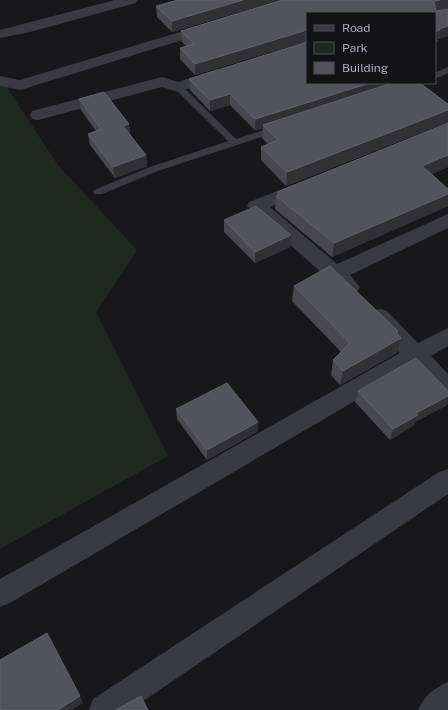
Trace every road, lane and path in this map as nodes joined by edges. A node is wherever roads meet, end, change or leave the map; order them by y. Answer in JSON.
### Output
{"nodes":[{"id":1,"x":131,"y":0,"type":"edge"},
{"id":2,"x":226,"y":22,"type":"edge"},
{"id":3,"x":0,"y":34,"type":"edge"},
{"id":4,"x":231,"y":70,"type":"edge"},
{"id":5,"x":448,"y":70,"type":"edge"},
{"id":6,"x":436,"y":76,"type":"edge"},
{"id":7,"x":0,"y":80,"type":"edge"},
{"id":8,"x":178,"y":87,"type":"junction"},
{"id":9,"x":38,"y":115,"type":"dead end"},
{"id":10,"x":286,"y":125,"type":"edge"},
{"id":11,"x":234,"y":142,"type":"junction"},
{"id":12,"x":322,"y":179,"type":"edge"},
{"id":13,"x":98,"y":192,"type":"dead end"},
{"id":14,"x":448,"y":220,"type":"edge"},
{"id":15,"x":336,"y":273,"type":"junction"},
{"id":16,"x":448,"y":336,"type":"edge"},
{"id":17,"x":416,"y":353,"type":"junction"},
{"id":18,"x":448,"y":389,"type":"edge"},
{"id":19,"x":448,"y":480,"type":"edge"},
{"id":20,"x":0,"y":594,"type":"edge"},
{"id":21,"x":448,"y":697,"type":"edge"},
{"id":22,"x":104,"y":710,"type":"edge"},
{"id":23,"x":433,"y":710,"type":"edge"}],
"edges":[{"from":1,"to":3,"type":"street"},
{"from":2,"to":7,"type":"street"},
{"from":4,"to":8,"type":"street"},
{"from":5,"to":6,"type":"lane"},
{"from":8,"to":9,"type":"street"},
{"from":8,"to":11,"type":"lane"},
{"from":10,"to":11,"type":"lane"},
{"from":11,"to":13,"type":"lane"},
{"from":12,"to":15,"type":"street"},
{"from":14,"to":15,"type":"street"},
{"from":15,"to":17,"type":"street"},
{"from":16,"to":17,"type":"street"},
{"from":17,"to":18,"type":"street"},
{"from":17,"to":20,"type":"street"},
{"from":19,"to":22,"type":"street"},
{"from":21,"to":23,"type":"street"}]}
